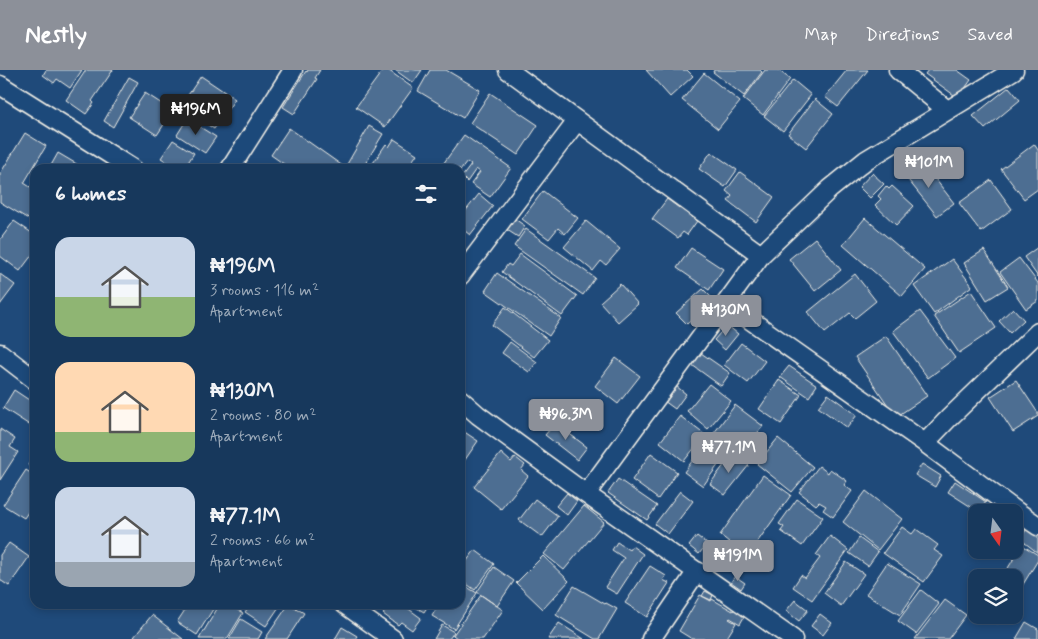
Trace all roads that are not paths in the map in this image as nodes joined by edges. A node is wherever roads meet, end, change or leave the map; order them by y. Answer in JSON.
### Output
{"nodes":[{"id":1,"x":8,"y":70,"type":"edge"},
{"id":2,"x":293,"y":70,"type":"edge"},
{"id":3,"x":508,"y":70,"type":"edge"},
{"id":4,"x":898,"y":70,"type":"edge"},
{"id":5,"x":1014,"y":70,"type":"edge"},
{"id":6,"x":0,"y":84,"type":"edge"},
{"id":7,"x":948,"y":110,"type":"junction"},
{"id":8,"x":577,"y":121,"type":"junction"},
{"id":9,"x":126,"y":164,"type":"edge"},
{"id":10,"x":233,"y":164,"type":"edge"},
{"id":11,"x":761,"y":255,"type":"junction"},
{"id":12,"x":465,"y":269,"type":"edge"},
{"id":13,"x":726,"y":303,"type":"junction"},
{"id":14,"x":1038,"y":332,"type":"edge"},
{"id":15,"x":0,"y":353,"type":"edge"},
{"id":16,"x":30,"y":376,"type":"edge"},
{"id":17,"x":465,"y":403,"type":"edge"},
{"id":18,"x":925,"y":443,"type":"junction"},
{"id":19,"x":586,"y":494,"type":"junction"},
{"id":20,"x":1038,"y":526,"type":"edge"},
{"id":21,"x":697,"y":571,"type":"junction"},
{"id":22,"x":350,"y":609,"type":"edge"},
{"id":23,"x":383,"y":636,"type":"edge"},
{"id":24,"x":652,"y":639,"type":"edge"},
{"id":25,"x":793,"y":639,"type":"edge"}],
"edges":[{"from":1,"to":6,"type":"street"},
{"from":2,"to":10,"type":"street"},
{"from":3,"to":8,"type":"street"},
{"from":4,"to":7,"type":"street"},
{"from":5,"to":7,"type":"street"},
{"from":6,"to":9,"type":"street"},
{"from":7,"to":11,"type":"street"},
{"from":8,"to":11,"type":"street"},
{"from":8,"to":12,"type":"street"},
{"from":11,"to":13,"type":"street"},
{"from":13,"to":18,"type":"street"},
{"from":13,"to":19,"type":"street"},
{"from":14,"to":18,"type":"street"},
{"from":15,"to":16,"type":"street"},
{"from":17,"to":19,"type":"street"},
{"from":18,"to":20,"type":"street"},
{"from":19,"to":21,"type":"street"},
{"from":21,"to":24,"type":"street"},
{"from":21,"to":25,"type":"street"},
{"from":22,"to":23,"type":"street"}]}
